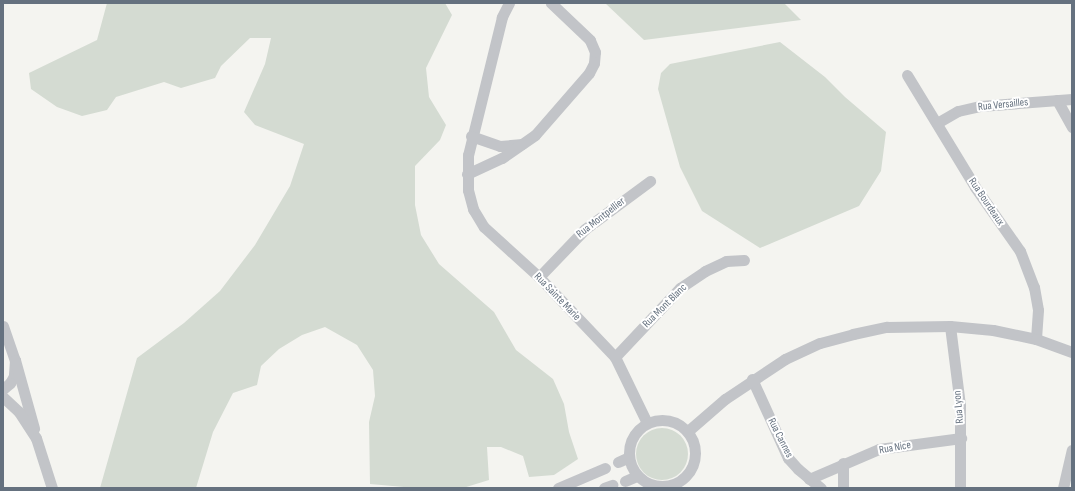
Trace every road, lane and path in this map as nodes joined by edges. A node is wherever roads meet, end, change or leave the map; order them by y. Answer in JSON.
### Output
{"nodes":[{"id":1,"x":509,"y":3,"type":"edge"},
{"id":2,"x":551,"y":3,"type":"edge"},
{"id":3,"x":907,"y":75,"type":"dead end"},
{"id":4,"x":1072,"y":98,"type":"edge"},
{"id":5,"x":1057,"y":100,"type":"junction"},
{"id":6,"x":936,"y":123,"type":"junction"},
{"id":7,"x":1072,"y":127,"type":"edge"},
{"id":8,"x":471,"y":136,"type":"junction"},
{"id":9,"x":524,"y":144,"type":"junction"},
{"id":10,"x":467,"y":174,"type":"junction"},
{"id":11,"x":650,"y":181,"type":"dead end"},
{"id":12,"x":744,"y":260,"type":"dead end"},
{"id":13,"x":539,"y":277,"type":"junction"},
{"id":14,"x":3,"y":326,"type":"edge"},
{"id":15,"x":950,"y":326,"type":"junction"},
{"id":16,"x":1036,"y":339,"type":"junction"},
{"id":17,"x":1072,"y":352,"type":"edge"},
{"id":18,"x":615,"y":357,"type":"junction"},
{"id":19,"x":15,"y":360,"type":"junction"},
{"id":20,"x":752,"y":379,"type":"junction"},
{"id":21,"x":3,"y":389,"type":"edge"},
{"id":22,"x":3,"y":397,"type":"edge"},
{"id":23,"x":647,"y":423,"type":"junction"},
{"id":24,"x":688,"y":430,"type":"junction"},
{"id":25,"x":36,"y":438,"type":"junction"},
{"id":26,"x":961,"y":438,"type":"junction"},
{"id":27,"x":1072,"y":450,"type":"edge"},
{"id":28,"x":629,"y":457,"type":"junction"},
{"id":29,"x":618,"y":462,"type":"dead end"},
{"id":30,"x":843,"y":463,"type":"junction"},
{"id":31,"x":605,"y":468,"type":"dead end"},
{"id":32,"x":637,"y":476,"type":"junction"},
{"id":33,"x":809,"y":479,"type":"junction"},
{"id":34,"x":625,"y":480,"type":"dead end"},
{"id":35,"x":676,"y":486,"type":"edge"},
{"id":36,"x":52,"y":488,"type":"edge"},
{"id":37,"x":558,"y":488,"type":"edge"},
{"id":38,"x":821,"y":488,"type":"edge"},
{"id":39,"x":842,"y":488,"type":"edge"},
{"id":40,"x":960,"y":488,"type":"edge"},
{"id":41,"x":1063,"y":488,"type":"edge"}],
"edges":[{"from":1,"to":8,"type":"street","name":"Rua Sainte Marie"},
{"from":2,"to":9,"type":"street"},
{"from":3,"to":6,"type":"street","name":"Rua Bourdeaux"},
{"from":4,"to":5,"type":"street","name":"Rua Versailles"},
{"from":5,"to":6,"type":"street","name":"Rua Versailles"},
{"from":5,"to":7,"type":"street"},
{"from":6,"to":16,"type":"street","name":"Rua Bourdeaux"},
{"from":8,"to":9,"type":"street"},
{"from":8,"to":10,"type":"street","name":"Rua Sainte Marie"},
{"from":9,"to":10,"type":"street"},
{"from":10,"to":13,"type":"street","name":"Rua Sainte Marie"},
{"from":11,"to":13,"type":"street","name":"Rua Montpellier"},
{"from":12,"to":18,"type":"street","name":"Rua Mont Blanc"},
{"from":13,"to":18,"type":"street","name":"Rua Sainte Marie"},
{"from":14,"to":19,"type":"street"},
{"from":15,"to":16,"type":"street"},
{"from":15,"to":20,"type":"street"},
{"from":15,"to":26,"type":"street","name":"Rua Lyon"},
{"from":16,"to":17,"type":"street"},
{"from":18,"to":23,"type":"street","name":"Rua Sainte Marie"},
{"from":19,"to":21,"type":"street"},
{"from":19,"to":25,"type":"street"},
{"from":20,"to":24,"type":"street"},
{"from":20,"to":33,"type":"street","name":"Rua Cannes"},
{"from":22,"to":25,"type":"street"},
{"from":23,"to":24,"type":"street"},
{"from":23,"to":28,"type":"street"},
{"from":24,"to":35,"type":"street"},
{"from":25,"to":36,"type":"street"},
{"from":26,"to":30,"type":"street","name":"Rua Nice"},
{"from":26,"to":40,"type":"street","name":"Rua Lyon"},
{"from":27,"to":41,"type":"street"},
{"from":28,"to":29,"type":"street"},
{"from":28,"to":32,"type":"street"},
{"from":30,"to":33,"type":"street","name":"Rua Nice"},
{"from":30,"to":39,"type":"street"},
{"from":31,"to":37,"type":"street"},
{"from":32,"to":34,"type":"street"},
{"from":32,"to":35,"type":"street"},
{"from":33,"to":38,"type":"street","name":"Rua Cannes"}]}
